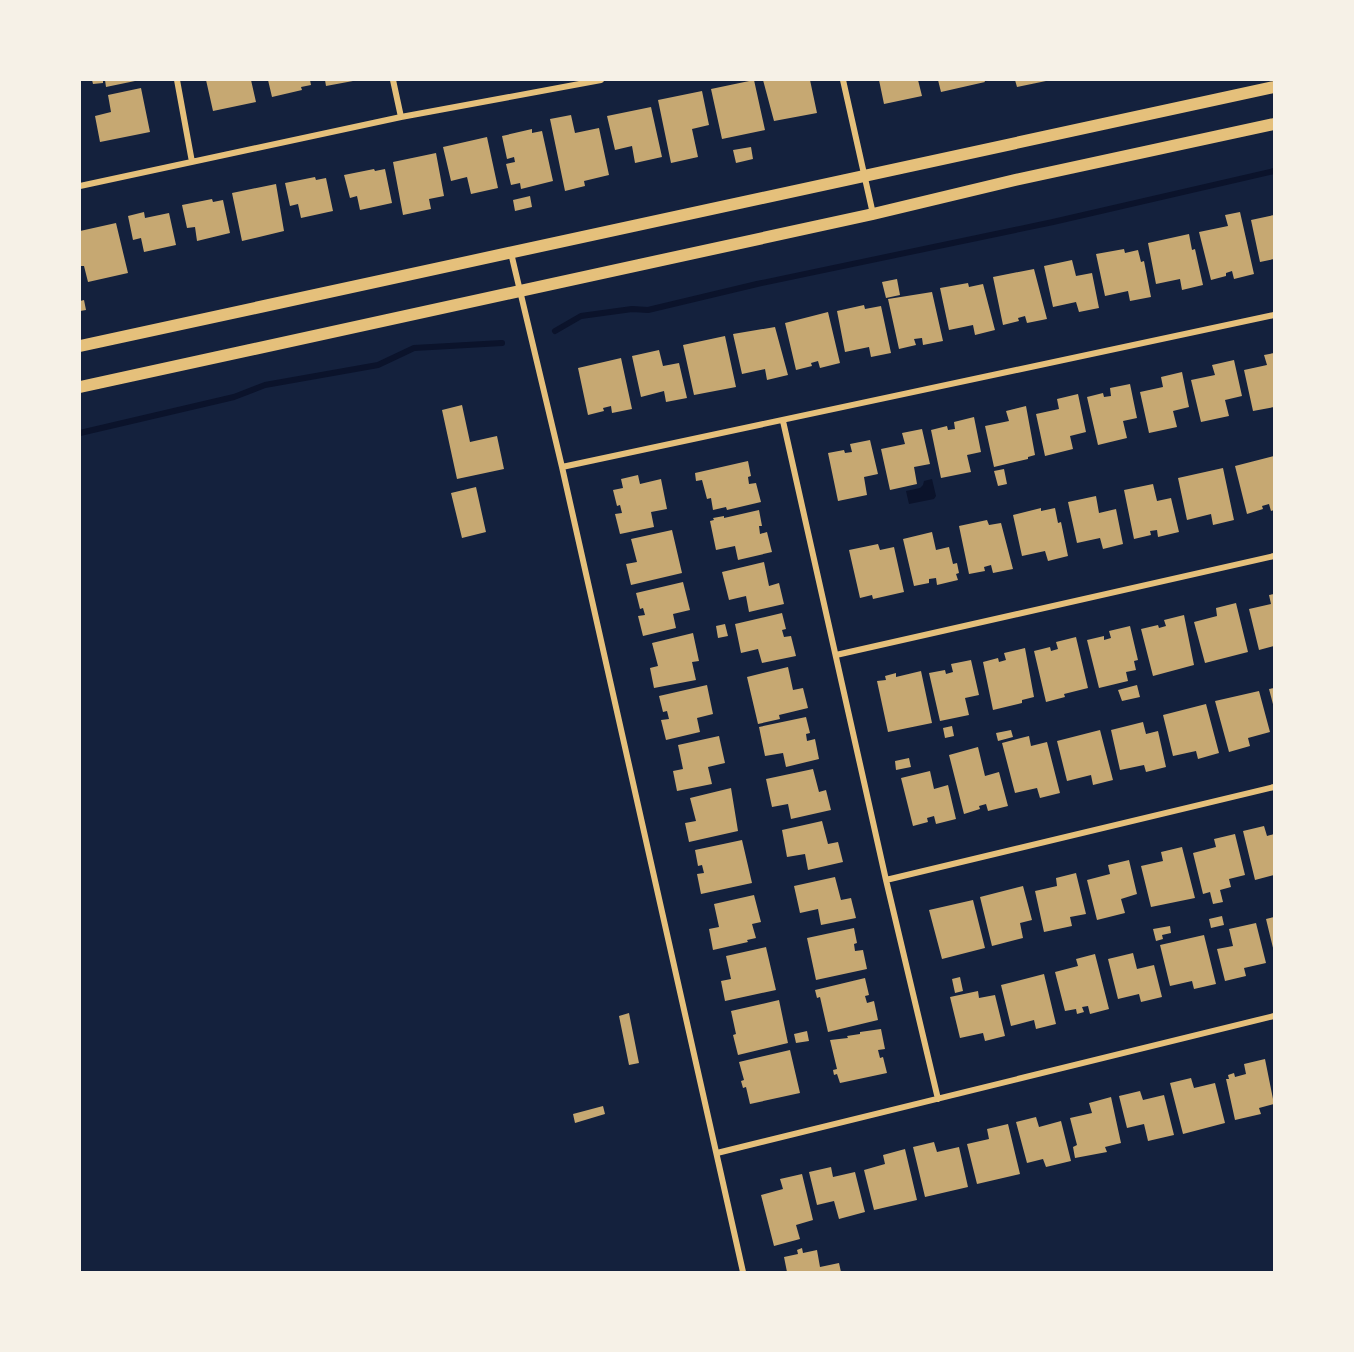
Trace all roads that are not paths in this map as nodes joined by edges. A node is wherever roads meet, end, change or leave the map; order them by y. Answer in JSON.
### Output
{"nodes":[{"id":1,"x":177,"y":80,"type":"edge"},
{"id":2,"x":393,"y":80,"type":"edge"},
{"id":3,"x":601,"y":80,"type":"edge"},
{"id":4,"x":843,"y":80,"type":"edge"},
{"id":5,"x":1275,"y":87,"type":"edge"},
{"id":6,"x":401,"y":117,"type":"junction"},
{"id":7,"x":1275,"y":124,"type":"edge"},
{"id":8,"x":192,"y":162,"type":"junction"},
{"id":9,"x":864,"y":175,"type":"junction"},
{"id":10,"x":80,"y":186,"type":"edge"},
{"id":11,"x":873,"y":214,"type":"junction"},
{"id":12,"x":511,"y":253,"type":"junction"},
{"id":13,"x":520,"y":292,"type":"junction"},
{"id":14,"x":1275,"y":315,"type":"edge"},
{"id":15,"x":80,"y":346,"type":"edge"},
{"id":16,"x":80,"y":387,"type":"edge"},
{"id":17,"x":783,"y":421,"type":"junction"},
{"id":18,"x":562,"y":467,"type":"junction"},
{"id":19,"x":1275,"y":556,"type":"edge"},
{"id":20,"x":836,"y":655,"type":"junction"},
{"id":21,"x":1275,"y":787,"type":"edge"},
{"id":22,"x":886,"y":880,"type":"junction"},
{"id":23,"x":1275,"y":1016,"type":"edge"},
{"id":24,"x":938,"y":1099,"type":"junction"},
{"id":25,"x":717,"y":1153,"type":"junction"},
{"id":26,"x":743,"y":1272,"type":"edge"}],
"edges":[{"from":1,"to":8,"type":"street"},
{"from":2,"to":6,"type":"street"},
{"from":3,"to":6,"type":"street"},
{"from":4,"to":9,"type":"street"},
{"from":5,"to":9,"type":"main road"},
{"from":6,"to":8,"type":"street"},
{"from":7,"to":11,"type":"main road"},
{"from":8,"to":10,"type":"street"},
{"from":9,"to":11,"type":"street"},
{"from":9,"to":12,"type":"main road"},
{"from":11,"to":13,"type":"main road"},
{"from":12,"to":13,"type":"street"},
{"from":12,"to":15,"type":"main road"},
{"from":13,"to":16,"type":"main road"},
{"from":13,"to":18,"type":"street"},
{"from":14,"to":17,"type":"street"},
{"from":17,"to":18,"type":"street"},
{"from":17,"to":20,"type":"street"},
{"from":18,"to":25,"type":"street"},
{"from":19,"to":20,"type":"street"},
{"from":20,"to":22,"type":"street"},
{"from":21,"to":22,"type":"street"},
{"from":22,"to":24,"type":"street"},
{"from":23,"to":24,"type":"street"},
{"from":24,"to":25,"type":"street"},
{"from":25,"to":26,"type":"street"}]}
